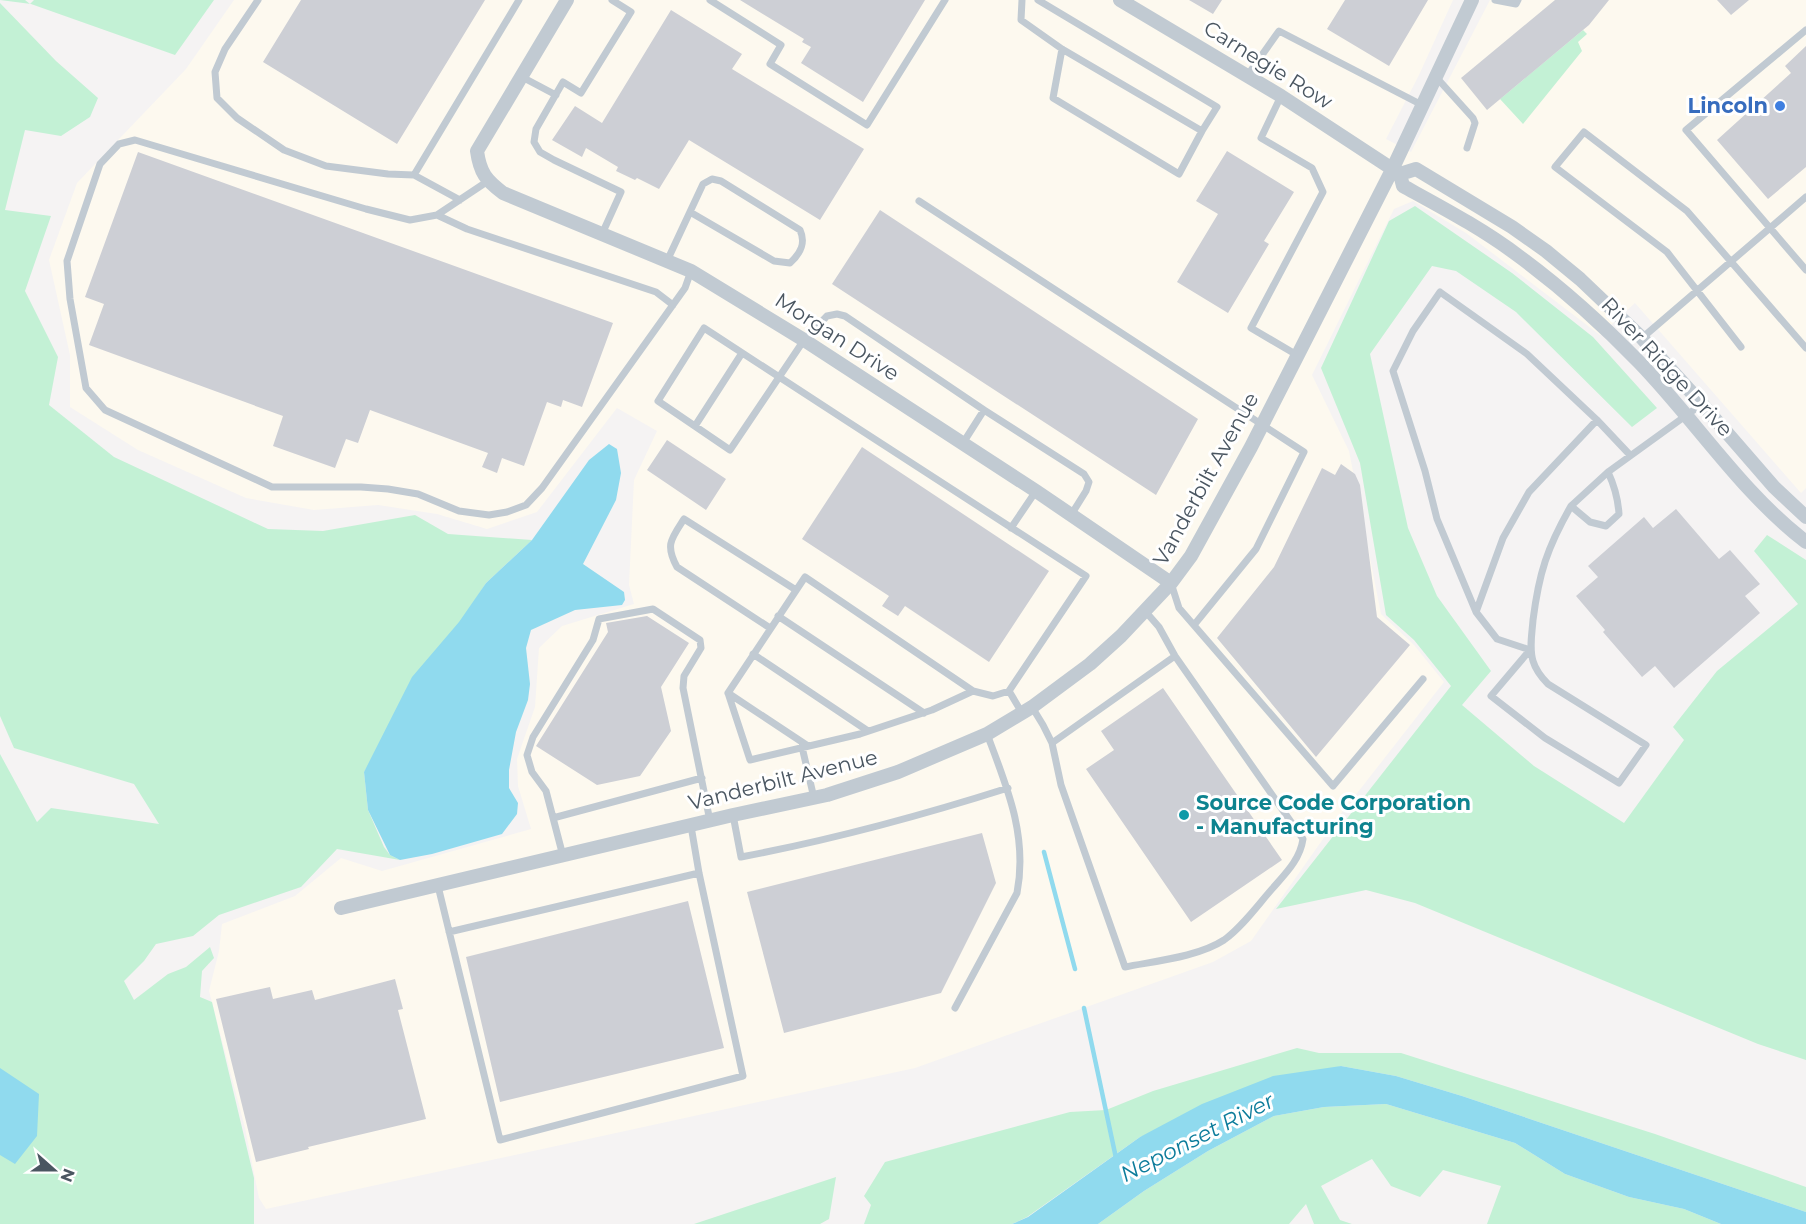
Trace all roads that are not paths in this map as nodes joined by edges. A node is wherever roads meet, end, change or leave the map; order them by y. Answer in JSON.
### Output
{"nodes":[{"id":1,"x":258,"y":0,"type":"edge"},
{"id":2,"x":519,"y":0,"type":"edge"},
{"id":3,"x":567,"y":0,"type":"edge"},
{"id":4,"x":612,"y":0,"type":"edge"},
{"id":5,"x":710,"y":0,"type":"edge"},
{"id":6,"x":945,"y":0,"type":"edge"},
{"id":7,"x":1022,"y":0,"type":"edge"},
{"id":8,"x":1038,"y":0,"type":"edge"},
{"id":9,"x":1120,"y":0,"type":"edge"},
{"id":10,"x":1472,"y":0,"type":"edge"},
{"id":11,"x":1494,"y":0,"type":"edge"},
{"id":12,"x":1518,"y":0,"type":"edge"},
{"id":13,"x":1806,"y":30,"type":"edge"},
{"id":14,"x":1062,"y":49,"type":"junction"},
{"id":15,"x":1247,"y":76,"type":"junction"},
{"id":16,"x":522,"y":77,"type":"junction"},
{"id":17,"x":1436,"y":77,"type":"junction"},
{"id":18,"x":556,"y":95,"type":"junction"},
{"id":19,"x":1281,"y":96,"type":"junction"},
{"id":20,"x":1422,"y":105,"type":"junction"},
{"id":21,"x":1202,"y":131,"type":"junction"},
{"id":22,"x":1467,"y":148,"type":"dead end"},
{"id":23,"x":1396,"y":172,"type":"junction"},
{"id":24,"x":414,"y":175,"type":"junction"},
{"id":25,"x":488,"y":181,"type":"junction"},
{"id":26,"x":1806,"y":197,"type":"edge"},
{"id":27,"x":460,"y":200,"type":"junction"},
{"id":28,"x":919,"y":201,"type":"dead end"},
{"id":29,"x":690,"y":212,"type":"junction"},
{"id":30,"x":437,"y":215,"type":"junction"},
{"id":31,"x":1770,"y":227,"type":"junction"},
{"id":32,"x":602,"y":234,"type":"junction"},
{"id":33,"x":1731,"y":260,"type":"junction"},
{"id":34,"x":667,"y":261,"type":"junction"},
{"id":35,"x":1806,"y":270,"type":"edge"},
{"id":36,"x":691,"y":271,"type":"junction"},
{"id":37,"x":1696,"y":290,"type":"junction"},
{"id":38,"x":673,"y":305,"type":"junction"},
{"id":39,"x":1642,"y":338,"type":"junction"},
{"id":40,"x":804,"y":340,"type":"junction"},
{"id":41,"x":1741,"y":347,"type":"dead end"},
{"id":42,"x":1806,"y":348,"type":"edge"},
{"id":43,"x":742,"y":353,"type":"junction"},
{"id":44,"x":1297,"y":355,"type":"junction"},
{"id":45,"x":778,"y":376,"type":"junction"},
{"id":46,"x":1702,"y":404,"type":"junction"},
{"id":47,"x":984,"y":410,"type":"junction"},
{"id":48,"x":1687,"y":415,"type":"junction"},
{"id":49,"x":1597,"y":420,"type":"junction"},
{"id":50,"x":1262,"y":424,"type":"junction"},
{"id":51,"x":695,"y":426,"type":"junction"},
{"id":52,"x":963,"y":443,"type":"junction"},
{"id":53,"x":1630,"y":455,"type":"junction"},
{"id":54,"x":1608,"y":472,"type":"junction"},
{"id":55,"x":1036,"y":491,"type":"junction"},
{"id":56,"x":1571,"y":506,"type":"junction"},
{"id":57,"x":1071,"y":515,"type":"junction"},
{"id":58,"x":1806,"y":517,"type":"edge"},
{"id":59,"x":1011,"y":528,"type":"junction"},
{"id":60,"x":1806,"y":542,"type":"edge"},
{"id":61,"x":1171,"y":583,"type":"junction"},
{"id":62,"x":796,"y":590,"type":"junction"},
{"id":63,"x":1145,"y":611,"type":"junction"},
{"id":64,"x":1476,"y":612,"type":"junction"},
{"id":65,"x":778,"y":616,"type":"junction"},
{"id":66,"x":1194,"y":625,"type":"junction"},
{"id":67,"x":770,"y":628,"type":"junction"},
{"id":68,"x":1530,"y":650,"type":"junction"},
{"id":69,"x":753,"y":654,"type":"junction"},
{"id":70,"x":1175,"y":656,"type":"junction"},
{"id":71,"x":1423,"y":679,"type":"dead end"},
{"id":72,"x":973,"y":691,"type":"junction"},
{"id":73,"x":1009,"y":691,"type":"junction"},
{"id":74,"x":728,"y":693,"type":"junction"},
{"id":75,"x":1027,"y":710,"type":"junction"},
{"id":76,"x":924,"y":713,"type":"junction"},
{"id":77,"x":868,"y":731,"type":"junction"},
{"id":78,"x":987,"y":734,"type":"junction"},
{"id":79,"x":1052,"y":743,"type":"junction"},
{"id":80,"x":805,"y":747,"type":"junction"},
{"id":81,"x":702,"y":778,"type":"junction"},
{"id":82,"x":1008,"y":788,"type":"junction"},
{"id":83,"x":814,"y":798,"type":"junction"},
{"id":84,"x":733,"y":815,"type":"junction"},
{"id":85,"x":553,"y":818,"type":"junction"},
{"id":86,"x":710,"y":821,"type":"junction"},
{"id":87,"x":691,"y":826,"type":"junction"},
{"id":88,"x":563,"y":856,"type":"junction"},
{"id":89,"x":699,"y":873,"type":"junction"},
{"id":90,"x":438,"y":886,"type":"junction"},
{"id":91,"x":342,"y":908,"type":"dead end"},
{"id":92,"x":449,"y":932,"type":"junction"},
{"id":93,"x":955,"y":1008,"type":"dead end"}],
"edges":[{"from":1,"to":24,"type":"lane"},
{"from":2,"to":24,"type":"lane"},
{"from":3,"to":16,"type":"street"},
{"from":4,"to":18,"type":"lane"},
{"from":5,"to":6,"type":"lane"},
{"from":7,"to":14,"type":"lane"},
{"from":8,"to":21,"type":"lane"},
{"from":9,"to":15,"type":"street","name":"Carnegie Row"},
{"from":10,"to":17,"type":"street","name":"Vanderbilt Avenue"},
{"from":11,"to":12,"type":"lane"},
{"from":13,"to":31,"type":"lane"},
{"from":14,"to":21,"type":"lane"},
{"from":14,"to":21,"type":"lane"},
{"from":15,"to":19,"type":"street","name":"Carnegie Row"},
{"from":15,"to":20,"type":"lane"},
{"from":16,"to":18,"type":"lane"},
{"from":16,"to":25,"type":"street"},
{"from":17,"to":20,"type":"street","name":"Vanderbilt Avenue"},
{"from":17,"to":22,"type":"lane"},
{"from":18,"to":32,"type":"lane"},
{"from":19,"to":23,"type":"street","name":"Carnegie Row"},
{"from":19,"to":44,"type":"lane"},
{"from":20,"to":23,"type":"street","name":"Vanderbilt Avenue"},
{"from":23,"to":39,"type":"street","name":"River Ridge Drive"},
{"from":23,"to":44,"type":"street","name":"Vanderbilt Avenue"},
{"from":23,"to":48,"type":"street","name":"River Ridge Drive"},
{"from":24,"to":27,"type":"lane"},
{"from":25,"to":27,"type":"lane"},
{"from":25,"to":32,"type":"street","name":"Morgan Drive"},
{"from":26,"to":31,"type":"lane"},
{"from":27,"to":30,"type":"lane"},
{"from":28,"to":50,"type":"lane"},
{"from":29,"to":29,"type":"lane"},
{"from":29,"to":34,"type":"lane"},
{"from":30,"to":38,"type":"lane"},
{"from":30,"to":38,"type":"lane"},
{"from":31,"to":33,"type":"lane"},
{"from":31,"to":35,"type":"lane"},
{"from":32,"to":34,"type":"street","name":"Morgan Drive"},
{"from":33,"to":37,"type":"lane"},
{"from":33,"to":37,"type":"lane"},
{"from":33,"to":42,"type":"lane"},
{"from":34,"to":36,"type":"street","name":"Morgan Drive"},
{"from":36,"to":38,"type":"lane"},
{"from":36,"to":40,"type":"street","name":"Morgan Drive"},
{"from":37,"to":39,"type":"lane"},
{"from":37,"to":41,"type":"lane"},
{"from":39,"to":46,"type":"street","name":"River Ridge Drive"},
{"from":40,"to":45,"type":"lane"},
{"from":40,"to":47,"type":"lane"},
{"from":40,"to":52,"type":"street","name":"Morgan Drive"},
{"from":43,"to":45,"type":"lane"},
{"from":43,"to":51,"type":"lane"},
{"from":43,"to":51,"type":"lane"},
{"from":44,"to":50,"type":"street","name":"Vanderbilt Avenue"},
{"from":45,"to":51,"type":"lane"},
{"from":45,"to":59,"type":"lane"},
{"from":46,"to":48,"type":"lane"},
{"from":46,"to":58,"type":"street","name":"River Ridge Drive"},
{"from":47,"to":52,"type":"lane"},
{"from":47,"to":57,"type":"lane"},
{"from":48,"to":53,"type":"lane"},
{"from":48,"to":60,"type":"street","name":"River Ridge Drive"},
{"from":49,"to":53,"type":"lane"},
{"from":49,"to":64,"type":"lane"},
{"from":49,"to":64,"type":"lane"},
{"from":50,"to":61,"type":"street","name":"Vanderbilt Avenue"},
{"from":50,"to":66,"type":"lane"},
{"from":52,"to":55,"type":"street","name":"Morgan Drive"},
{"from":53,"to":54,"type":"lane"},
{"from":54,"to":56,"type":"lane"},
{"from":54,"to":56,"type":"lane"},
{"from":55,"to":57,"type":"street","name":"Morgan Drive"},
{"from":55,"to":59,"type":"lane"},
{"from":56,"to":68,"type":"lane"},
{"from":57,"to":61,"type":"street","name":"Morgan Drive"},
{"from":59,"to":73,"type":"lane"},
{"from":61,"to":63,"type":"street","name":"Vanderbilt Avenue"},
{"from":61,"to":66,"type":"lane"},
{"from":62,"to":65,"type":"lane"},
{"from":62,"to":67,"type":"lane"},
{"from":62,"to":72,"type":"lane"},
{"from":63,"to":70,"type":"lane"},
{"from":63,"to":75,"type":"street","name":"Vanderbilt Avenue"},
{"from":64,"to":68,"type":"lane"},
{"from":65,"to":67,"type":"lane"},
{"from":65,"to":76,"type":"lane"},
{"from":66,"to":71,"type":"lane"},
{"from":67,"to":69,"type":"lane"},
{"from":68,"to":68,"type":"lane"},
{"from":69,"to":74,"type":"lane"},
{"from":69,"to":77,"type":"lane"},
{"from":70,"to":79,"type":"lane"},
{"from":70,"to":79,"type":"lane"},
{"from":72,"to":73,"type":"lane"},
{"from":72,"to":76,"type":"lane"},
{"from":73,"to":75,"type":"lane"},
{"from":74,"to":80,"type":"lane"},
{"from":74,"to":80,"type":"lane"},
{"from":75,"to":78,"type":"street","name":"Vanderbilt Avenue"},
{"from":75,"to":79,"type":"lane"},
{"from":76,"to":77,"type":"lane"},
{"from":77,"to":80,"type":"lane"},
{"from":78,"to":82,"type":"lane"},
{"from":78,"to":83,"type":"street","name":"Vanderbilt Avenue"},
{"from":80,"to":83,"type":"lane"},
{"from":81,"to":85,"type":"lane"},
{"from":81,"to":85,"type":"lane"},
{"from":81,"to":86,"type":"lane"},
{"from":82,"to":84,"type":"lane"},
{"from":82,"to":93,"type":"lane"},
{"from":83,"to":84,"type":"street","name":"Vanderbilt Avenue"},
{"from":84,"to":86,"type":"street","name":"Vanderbilt Avenue"},
{"from":85,"to":88,"type":"lane"},
{"from":86,"to":87,"type":"street","name":"Vanderbilt Avenue"},
{"from":87,"to":88,"type":"street","name":"Vanderbilt Avenue"},
{"from":87,"to":89,"type":"lane"},
{"from":88,"to":90,"type":"street","name":"Vanderbilt Avenue"},
{"from":89,"to":92,"type":"lane"},
{"from":89,"to":92,"type":"lane"},
{"from":90,"to":91,"type":"street","name":"Vanderbilt Avenue"},
{"from":90,"to":92,"type":"lane"}]}
